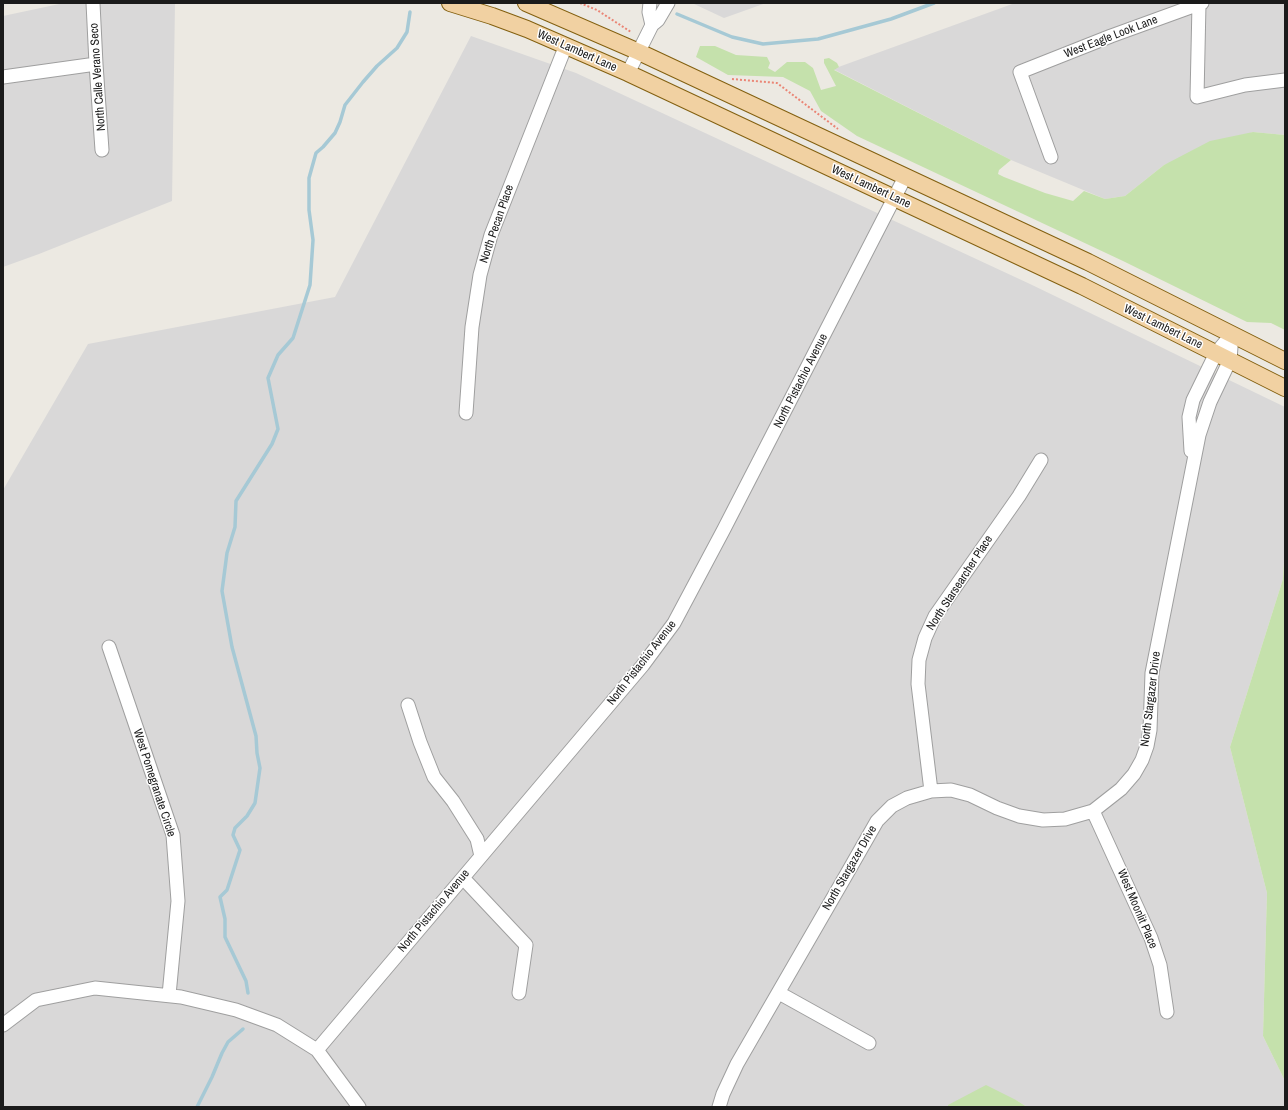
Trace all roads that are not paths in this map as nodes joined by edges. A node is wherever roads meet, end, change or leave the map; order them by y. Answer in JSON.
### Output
{"nodes":[{"id":1,"x":93,"y":3,"type":"edge"},
{"id":2,"x":450,"y":3,"type":"edge"},
{"id":3,"x":526,"y":3,"type":"edge"},
{"id":4,"x":650,"y":3,"type":"edge"},
{"id":5,"x":668,"y":3,"type":"edge"},
{"id":6,"x":1201,"y":4,"type":"edge"},
{"id":7,"x":652,"y":25,"type":"junction"},
{"id":8,"x":566,"y":45,"type":"junction"},
{"id":9,"x":638,"y":52,"type":"junction"},
{"id":10,"x":96,"y":64,"type":"junction"},
{"id":11,"x":628,"y":73,"type":"junction"},
{"id":12,"x":3,"y":77,"type":"edge"},
{"id":13,"x":1285,"y":80,"type":"edge"},
{"id":14,"x":102,"y":150,"type":"dead end"},
{"id":15,"x":1052,"y":157,"type":"dead end"},
{"id":16,"x":905,"y":177,"type":"junction"},
{"id":17,"x":895,"y":199,"type":"junction"},
{"id":18,"x":1232,"y":334,"type":"junction"},
{"id":19,"x":1223,"y":356,"type":"junction"},
{"id":20,"x":1285,"y":361,"type":"edge"},
{"id":21,"x":1285,"y":388,"type":"edge"},
{"id":22,"x":466,"y":413,"type":"dead end"},
{"id":23,"x":1042,"y":460,"type":"dead end"},
{"id":24,"x":108,"y":647,"type":"dead end"},
{"id":25,"x":408,"y":705,"type":"dead end"},
{"id":26,"x":931,"y":791,"type":"junction"},
{"id":27,"x":1093,"y":811,"type":"junction"},
{"id":28,"x":481,"y":856,"type":"junction"},
{"id":29,"x":463,"y":878,"type":"junction"},
{"id":30,"x":519,"y":992,"type":"dead end"},
{"id":31,"x":779,"y":993,"type":"junction"},
{"id":32,"x":169,"y":995,"type":"junction"},
{"id":33,"x":1167,"y":1012,"type":"dead end"},
{"id":34,"x":3,"y":1025,"type":"edge"},
{"id":35,"x":869,"y":1043,"type":"dead end"},
{"id":36,"x":317,"y":1050,"type":"junction"},
{"id":37,"x":359,"y":1107,"type":"edge"},
{"id":38,"x":719,"y":1107,"type":"edge"}],
"edges":[{"from":1,"to":10,"type":"street","name":"North Calle Verano Seco"},
{"from":2,"to":8,"type":"main road","name":"West Lambert Lane"},
{"from":3,"to":9,"type":"main road","name":"West Lambert Lane"},
{"from":4,"to":7,"type":"street"},
{"from":5,"to":7,"type":"street"},
{"from":6,"to":13,"type":"street"},
{"from":6,"to":15,"type":"street","name":"West Eagle Look Lane"},
{"from":7,"to":9,"type":"street"},
{"from":8,"to":11,"type":"main road","name":"West Lambert Lane"},
{"from":8,"to":22,"type":"street","name":"North Pecan Place"},
{"from":9,"to":11,"type":"street"},
{"from":9,"to":16,"type":"main road","name":"West Lambert Lane"},
{"from":10,"to":12,"type":"street"},
{"from":10,"to":14,"type":"street","name":"North Calle Verano Seco"},
{"from":11,"to":17,"type":"main road","name":"West Lambert Lane"},
{"from":16,"to":17,"type":"street","name":"North Pistachio Avenue"},
{"from":16,"to":18,"type":"main road","name":"West Lambert Lane"},
{"from":17,"to":19,"type":"main road","name":"West Lambert Lane"},
{"from":17,"to":28,"type":"street","name":"North Pistachio Avenue"},
{"from":18,"to":19,"type":"street","name":"North Stargazer Drive"},
{"from":18,"to":20,"type":"main road","name":"West Lambert Lane"},
{"from":19,"to":21,"type":"main road","name":"West Lambert Lane"},
{"from":19,"to":27,"type":"street","name":"North Stargazer Drive"},
{"from":23,"to":26,"type":"street","name":"North Starsearcher Place"},
{"from":24,"to":32,"type":"street","name":"West Pomegranate Circle"},
{"from":25,"to":28,"type":"street"},
{"from":26,"to":27,"type":"street","name":"North Stargazer Drive"},
{"from":26,"to":31,"type":"street","name":"North Stargazer Drive"},
{"from":27,"to":33,"type":"street","name":"West Moonlit Place"},
{"from":28,"to":29,"type":"street","name":"North Pistachio Avenue"},
{"from":29,"to":30,"type":"street"},
{"from":29,"to":36,"type":"street","name":"North Pistachio Avenue"},
{"from":31,"to":35,"type":"street"},
{"from":31,"to":38,"type":"street","name":"North Stargazer Drive"},
{"from":32,"to":34,"type":"street"},
{"from":32,"to":36,"type":"street"},
{"from":36,"to":37,"type":"street"}]}
